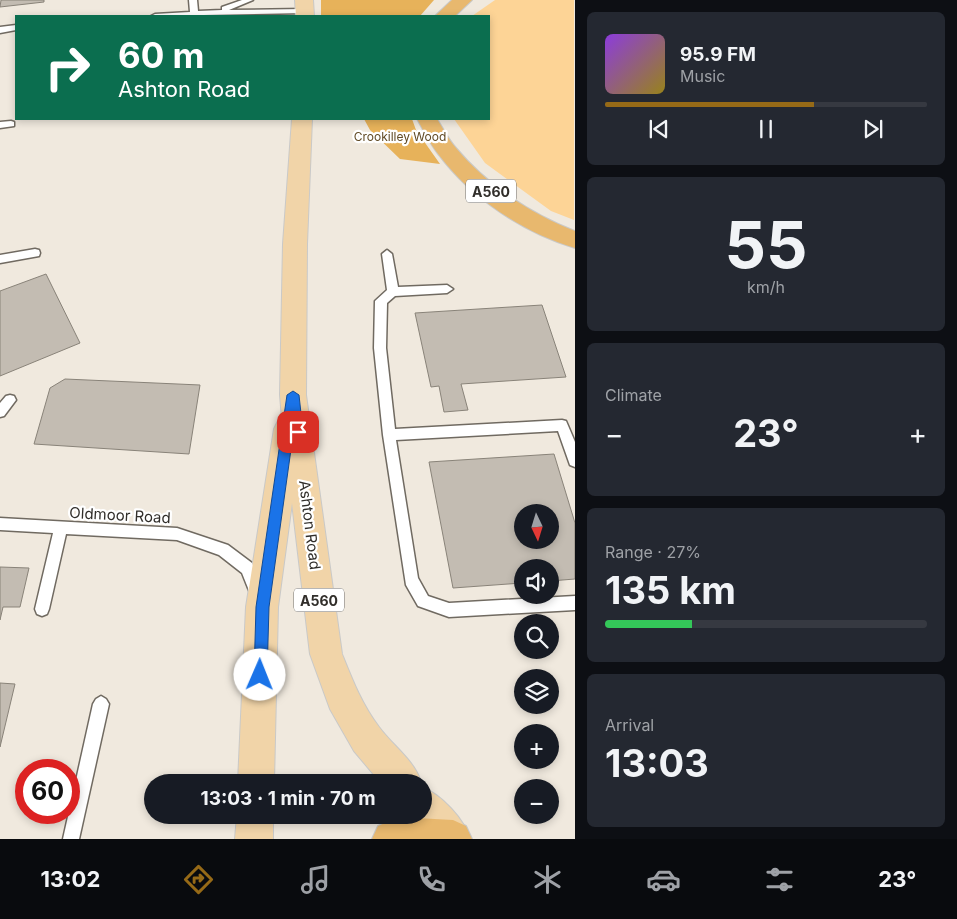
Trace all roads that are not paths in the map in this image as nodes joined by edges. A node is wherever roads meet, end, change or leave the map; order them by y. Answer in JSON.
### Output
{"nodes":[{"id":1,"x":193,"y":0,"type":"edge"},
{"id":2,"x":249,"y":0,"type":"edge"},
{"id":3,"x":462,"y":0,"type":"edge"},
{"id":4,"x":304,"y":9,"type":"edge"},
{"id":5,"x":213,"y":13,"type":"junction"},
{"id":6,"x":194,"y":14,"type":"junction"},
{"id":7,"x":174,"y":15,"type":"edge"},
{"id":8,"x":445,"y":15,"type":"edge"},
{"id":9,"x":15,"y":28,"type":"edge"},
{"id":10,"x":0,"y":30,"type":"edge"},
{"id":11,"x":302,"y":120,"type":"edge"},
{"id":12,"x":428,"y":120,"type":"edge"},
{"id":13,"x":12,"y":124,"type":"dead end"},
{"id":14,"x":0,"y":125,"type":"edge"},
{"id":15,"x":571,"y":241,"type":"edge"},
{"id":16,"x":35,"y":253,"type":"dead end"},
{"id":17,"x":387,"y":254,"type":"dead end"},
{"id":18,"x":0,"y":259,"type":"edge"},
{"id":19,"x":447,"y":288,"type":"dead end"},
{"id":20,"x":392,"y":292,"type":"junction"},
{"id":21,"x":293,"y":395,"type":"junction"},
{"id":22,"x":10,"y":400,"type":"dead end"},
{"id":23,"x":0,"y":412,"type":"edge"},
{"id":24,"x":389,"y":435,"type":"junction"},
{"id":25,"x":574,"y":461,"type":"edge"},
{"id":26,"x":0,"y":524,"type":"edge"},
{"id":27,"x":61,"y":527,"type":"junction"},
{"id":28,"x":574,"y":603,"type":"edge"},
{"id":29,"x":262,"y":607,"type":"junction"},
{"id":30,"x":42,"y":610,"type":"dead end"},
{"id":31,"x":101,"y":704,"type":"dead end"},
{"id":32,"x":256,"y":774,"type":"edge"},
{"id":33,"x":396,"y":774,"type":"edge"},
{"id":34,"x":432,"y":816,"type":"edge"},
{"id":35,"x":255,"y":824,"type":"edge"},
{"id":36,"x":71,"y":839,"type":"edge"},
{"id":37,"x":254,"y":839,"type":"edge"},
{"id":38,"x":391,"y":839,"type":"edge"},
{"id":39,"x":452,"y":839,"type":"edge"}],
"edges":[{"from":1,"to":6,"type":"lane"},
{"from":2,"to":5,"type":"lane"},
{"from":3,"to":8,"type":"highway"},
{"from":4,"to":5,"type":"lane"},
{"from":5,"to":6,"type":"lane"},
{"from":6,"to":7,"type":"lane"},
{"from":9,"to":10,"type":"lane"},
{"from":11,"to":21,"type":"main road","name":"Ashton Road","number":"A560"},
{"from":12,"to":15,"type":"highway","number":"A560"},
{"from":13,"to":14,"type":"lane"},
{"from":16,"to":18,"type":"lane"},
{"from":17,"to":20,"type":"lane"},
{"from":19,"to":20,"type":"lane"},
{"from":20,"to":24,"type":"lane"},
{"from":21,"to":29,"type":"main road","name":"Ashton Road","number":"A560"},
{"from":21,"to":33,"type":"main road","name":"Ashton Road","number":"A560"},
{"from":22,"to":23,"type":"lane"},
{"from":24,"to":25,"type":"lane"},
{"from":24,"to":28,"type":"lane"},
{"from":26,"to":27,"type":"lane","name":"Oldmoor Road"},
{"from":27,"to":29,"type":"lane","name":"Oldmoor Road"},
{"from":27,"to":30,"type":"lane"},
{"from":29,"to":32,"type":"main road","name":"Ashton Road","number":"A560"},
{"from":31,"to":36,"type":"lane"},
{"from":34,"to":39,"type":"main road"},
{"from":35,"to":37,"type":"main road"},
{"from":38,"to":39,"type":"highway"}]}
